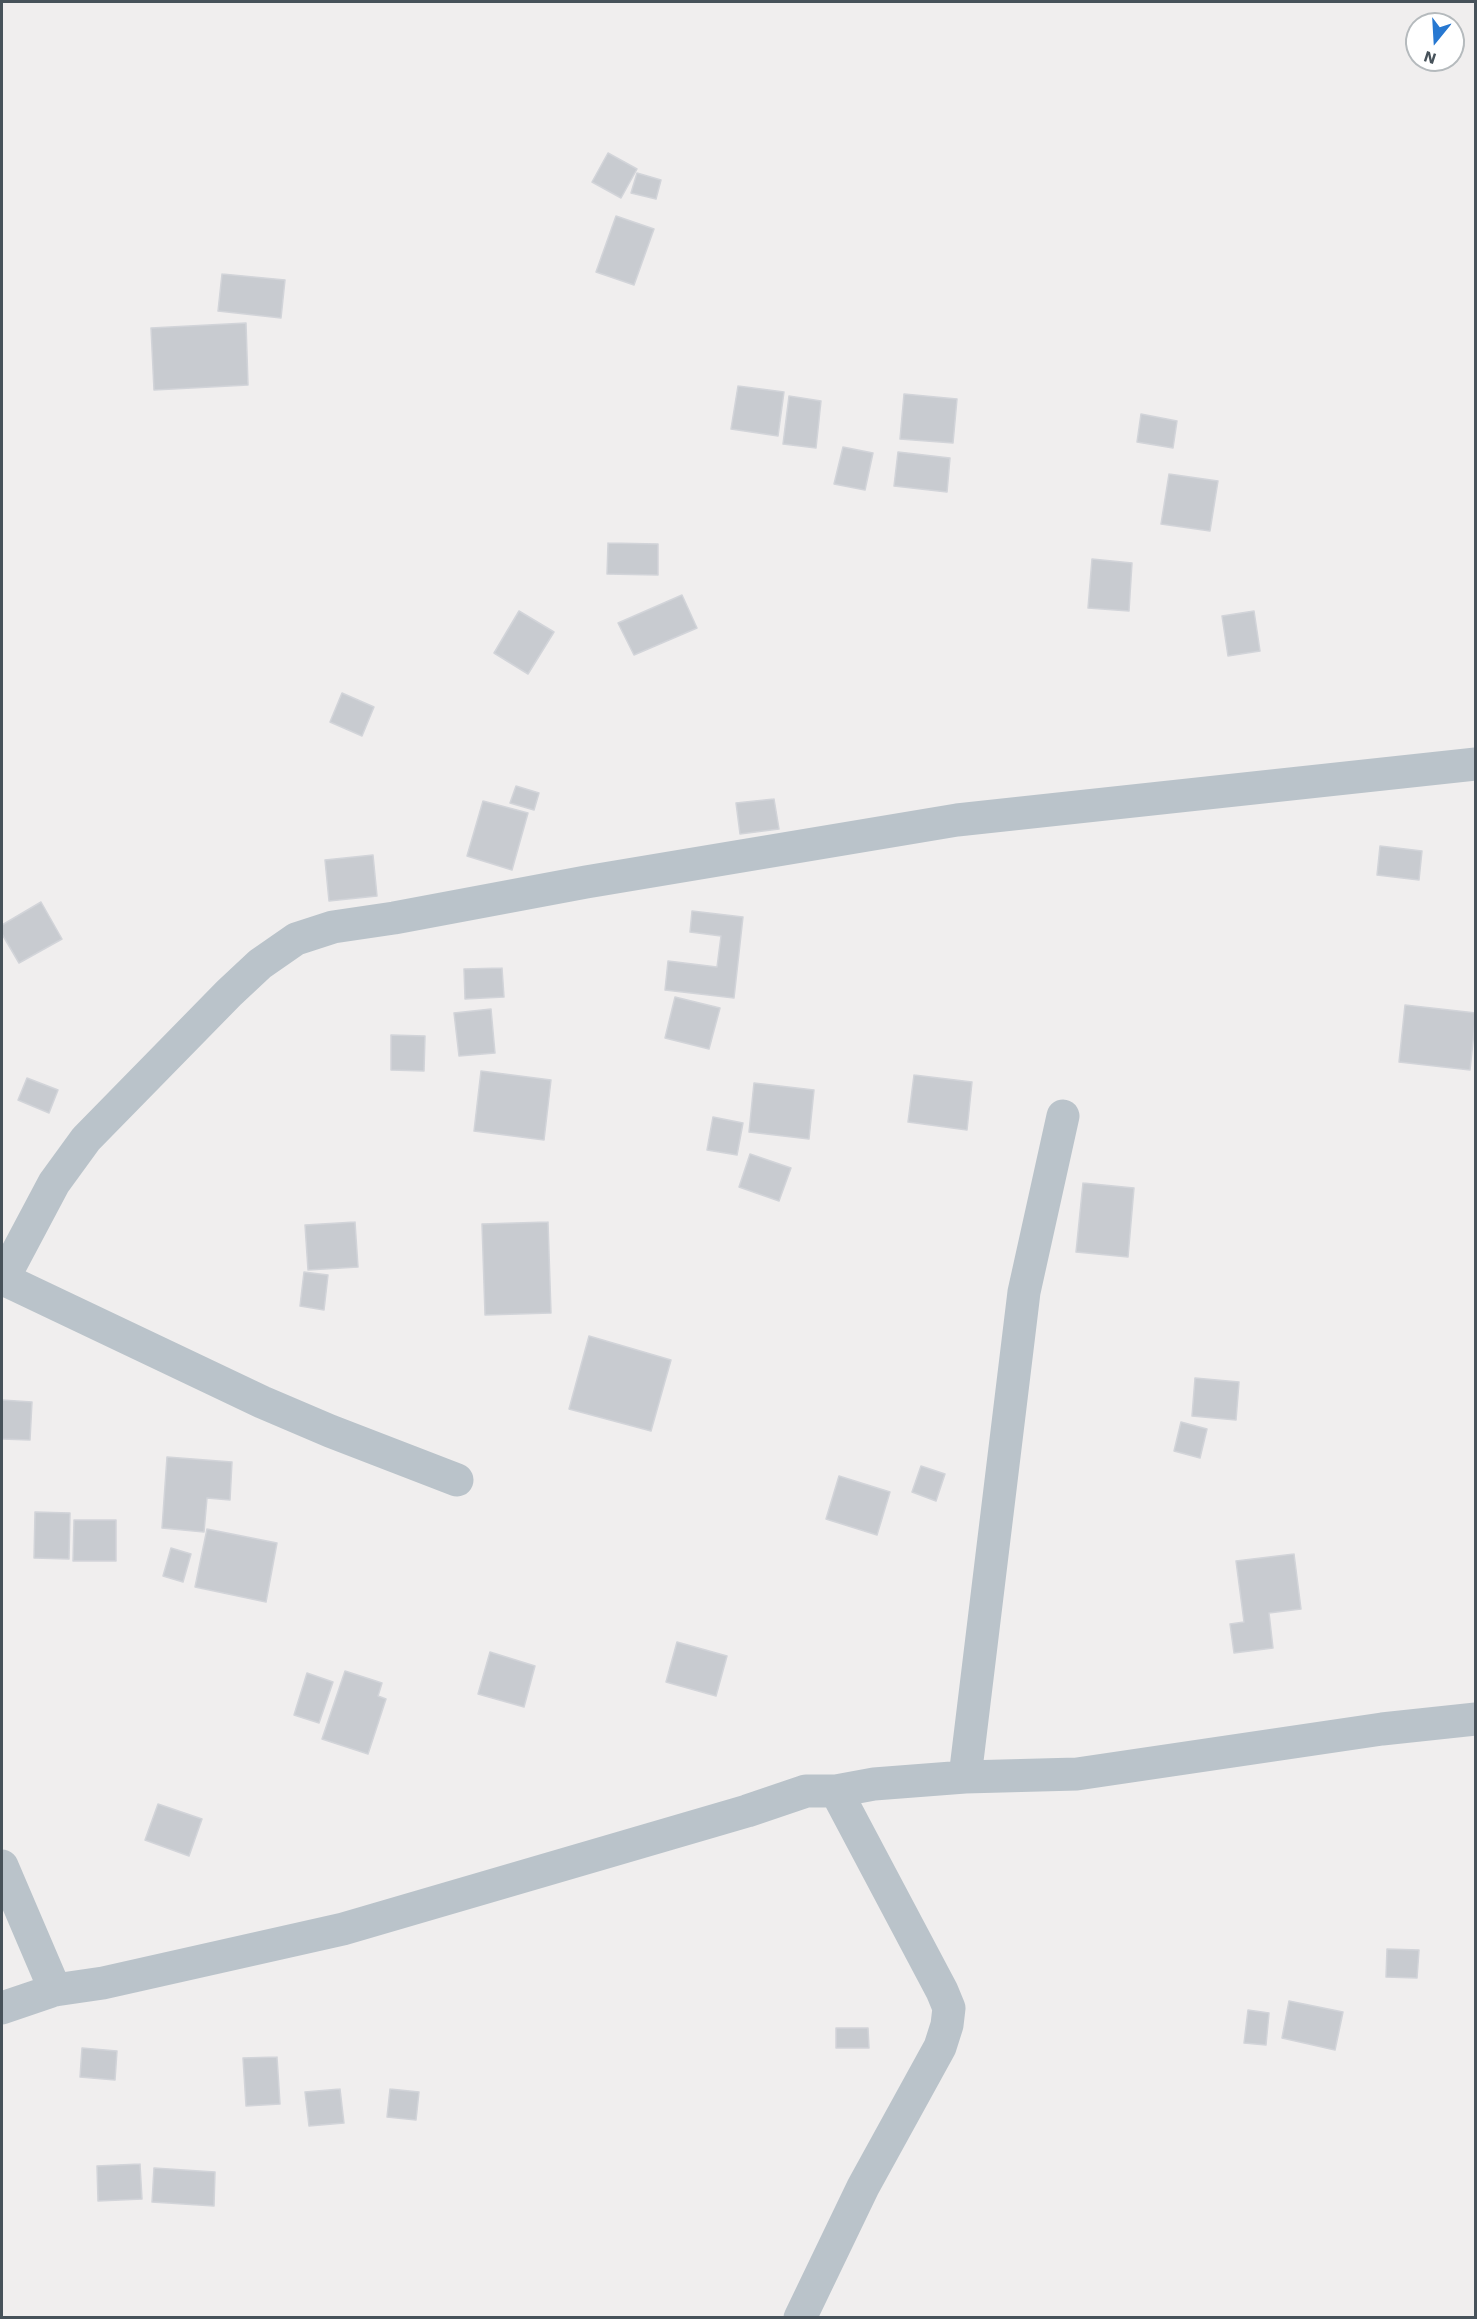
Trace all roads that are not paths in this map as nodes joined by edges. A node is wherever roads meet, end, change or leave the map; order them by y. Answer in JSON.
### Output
{"nodes":[{"id":1,"x":1476,"y":764,"type":"edge"},
{"id":2,"x":1063,"y":1116,"type":"dead end"},
{"id":3,"x":2,"y":1280,"type":"edge"},
{"id":4,"x":457,"y":1480,"type":"dead end"},
{"id":5,"x":1476,"y":1719,"type":"edge"},
{"id":6,"x":965,"y":1777,"type":"junction"},
{"id":7,"x":836,"y":1791,"type":"junction"},
{"id":8,"x":2,"y":1866,"type":"edge"},
{"id":9,"x":55,"y":1990,"type":"junction"},
{"id":10,"x":2,"y":2008,"type":"edge"},
{"id":11,"x":800,"y":2318,"type":"edge"}],
"edges":[{"from":1,"to":3,"type":"street"},
{"from":2,"to":6,"type":"street"},
{"from":3,"to":4,"type":"street"},
{"from":5,"to":6,"type":"street"},
{"from":6,"to":7,"type":"street"},
{"from":7,"to":9,"type":"street"},
{"from":7,"to":11,"type":"street"},
{"from":8,"to":9,"type":"street"},
{"from":9,"to":10,"type":"street"}]}
